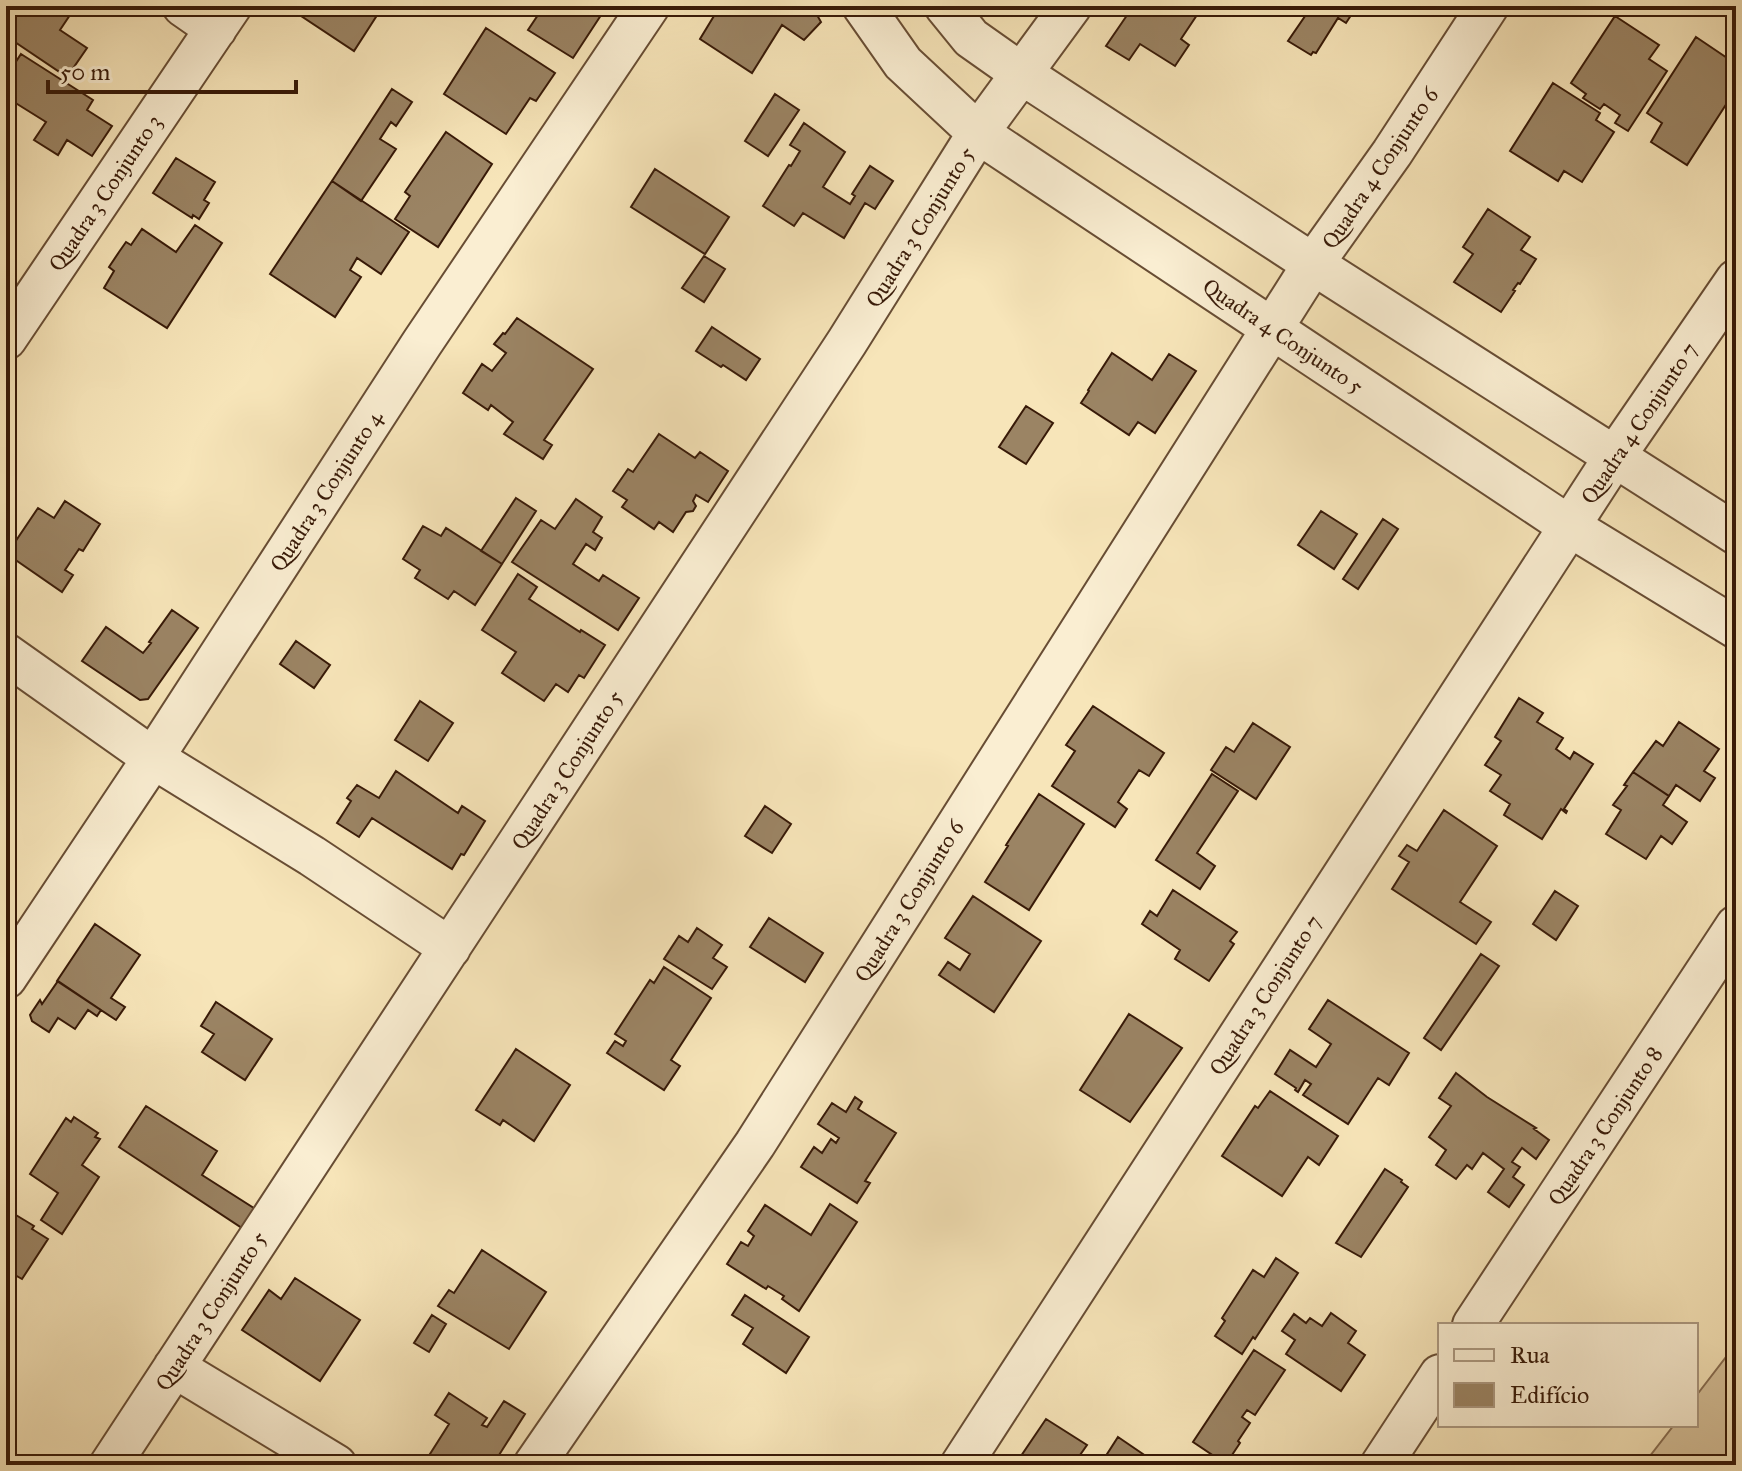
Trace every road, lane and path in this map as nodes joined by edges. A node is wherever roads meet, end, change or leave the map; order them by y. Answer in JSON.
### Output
{"nodes":[{"id":1,"x":183,"y":6,"type":"edge"},
{"id":2,"x":649,"y":6,"type":"edge"},
{"id":3,"x":863,"y":6,"type":"edge"},
{"id":4,"x":945,"y":6,"type":"edge"},
{"id":5,"x":1071,"y":6,"type":"edge"},
{"id":6,"x":1488,"y":6,"type":"edge"},
{"id":7,"x":224,"y":17,"type":"edge"},
{"id":8,"x":1022,"y":74,"type":"junction"},
{"id":9,"x":978,"y":133,"type":"junction"},
{"id":10,"x":1313,"y":264,"type":"junction"},
{"id":11,"x":1736,"y":280,"type":"edge"},
{"id":12,"x":1273,"y":330,"type":"junction"},
{"id":13,"x":6,"y":339,"type":"edge"},
{"id":14,"x":1615,"y":456,"type":"junction"},
{"id":15,"x":1569,"y":526,"type":"junction"},
{"id":16,"x":1736,"y":534,"type":"edge"},
{"id":17,"x":1736,"y":628,"type":"edge"},
{"id":18,"x":6,"y":654,"type":"edge"},
{"id":19,"x":153,"y":758,"type":"junction"},
{"id":20,"x":1736,"y":926,"type":"edge"},
{"id":21,"x":450,"y":948,"type":"junction"},
{"id":22,"x":6,"y":978,"type":"edge"},
{"id":23,"x":1474,"y":1323,"type":"edge"},
{"id":24,"x":174,"y":1367,"type":"junction"},
{"id":25,"x":1438,"y":1378,"type":"edge"},
{"id":26,"x":110,"y":1465,"type":"edge"},
{"id":27,"x":336,"y":1465,"type":"edge"},
{"id":28,"x":534,"y":1465,"type":"edge"},
{"id":29,"x":961,"y":1465,"type":"edge"},
{"id":30,"x":1381,"y":1465,"type":"edge"}],
"edges":[{"from":1,"to":7,"type":"street"},
{"from":2,"to":19,"type":"street","name":"Quadra 3 Conjunto 4"},
{"from":3,"to":9,"type":"street","name":"Quadra 4 Conjunto 5"},
{"from":4,"to":8,"type":"street"},
{"from":5,"to":8,"type":"street"},
{"from":6,"to":10,"type":"street","name":"Quadra 4 Conjunto 6"},
{"from":7,"to":13,"type":"street","name":"Quadra 3 Conjunto 3"},
{"from":8,"to":9,"type":"street","name":"Quadra 3 Conjunto 5"},
{"from":8,"to":10,"type":"street"},
{"from":9,"to":12,"type":"street","name":"Quadra 4 Conjunto 5"},
{"from":9,"to":21,"type":"street","name":"Quadra 3 Conjunto 5"},
{"from":10,"to":12,"type":"street","name":"Quadra 4 Conjunto 6"},
{"from":10,"to":14,"type":"street"},
{"from":11,"to":14,"type":"street","name":"Quadra 4 Conjunto 7"},
{"from":12,"to":15,"type":"street","name":"Quadra 4 Conjunto 5"},
{"from":12,"to":28,"type":"street","name":"Quadra 3 Conjunto 6"},
{"from":14,"to":15,"type":"street","name":"Quadra 4 Conjunto 7"},
{"from":14,"to":16,"type":"street"},
{"from":15,"to":17,"type":"street","name":"Quadra 4 Conjunto 5"},
{"from":15,"to":29,"type":"street","name":"Quadra 3 Conjunto 7"},
{"from":18,"to":19,"type":"street"},
{"from":19,"to":21,"type":"street"},
{"from":19,"to":22,"type":"street","name":"Quadra 3 Conjunto 4"},
{"from":20,"to":23,"type":"street","name":"Quadra 3 Conjunto 8"},
{"from":21,"to":24,"type":"street","name":"Quadra 3 Conjunto 5"},
{"from":24,"to":26,"type":"street","name":"Quadra 3 Conjunto 5"},
{"from":24,"to":27,"type":"street"},
{"from":25,"to":30,"type":"street"}]}
